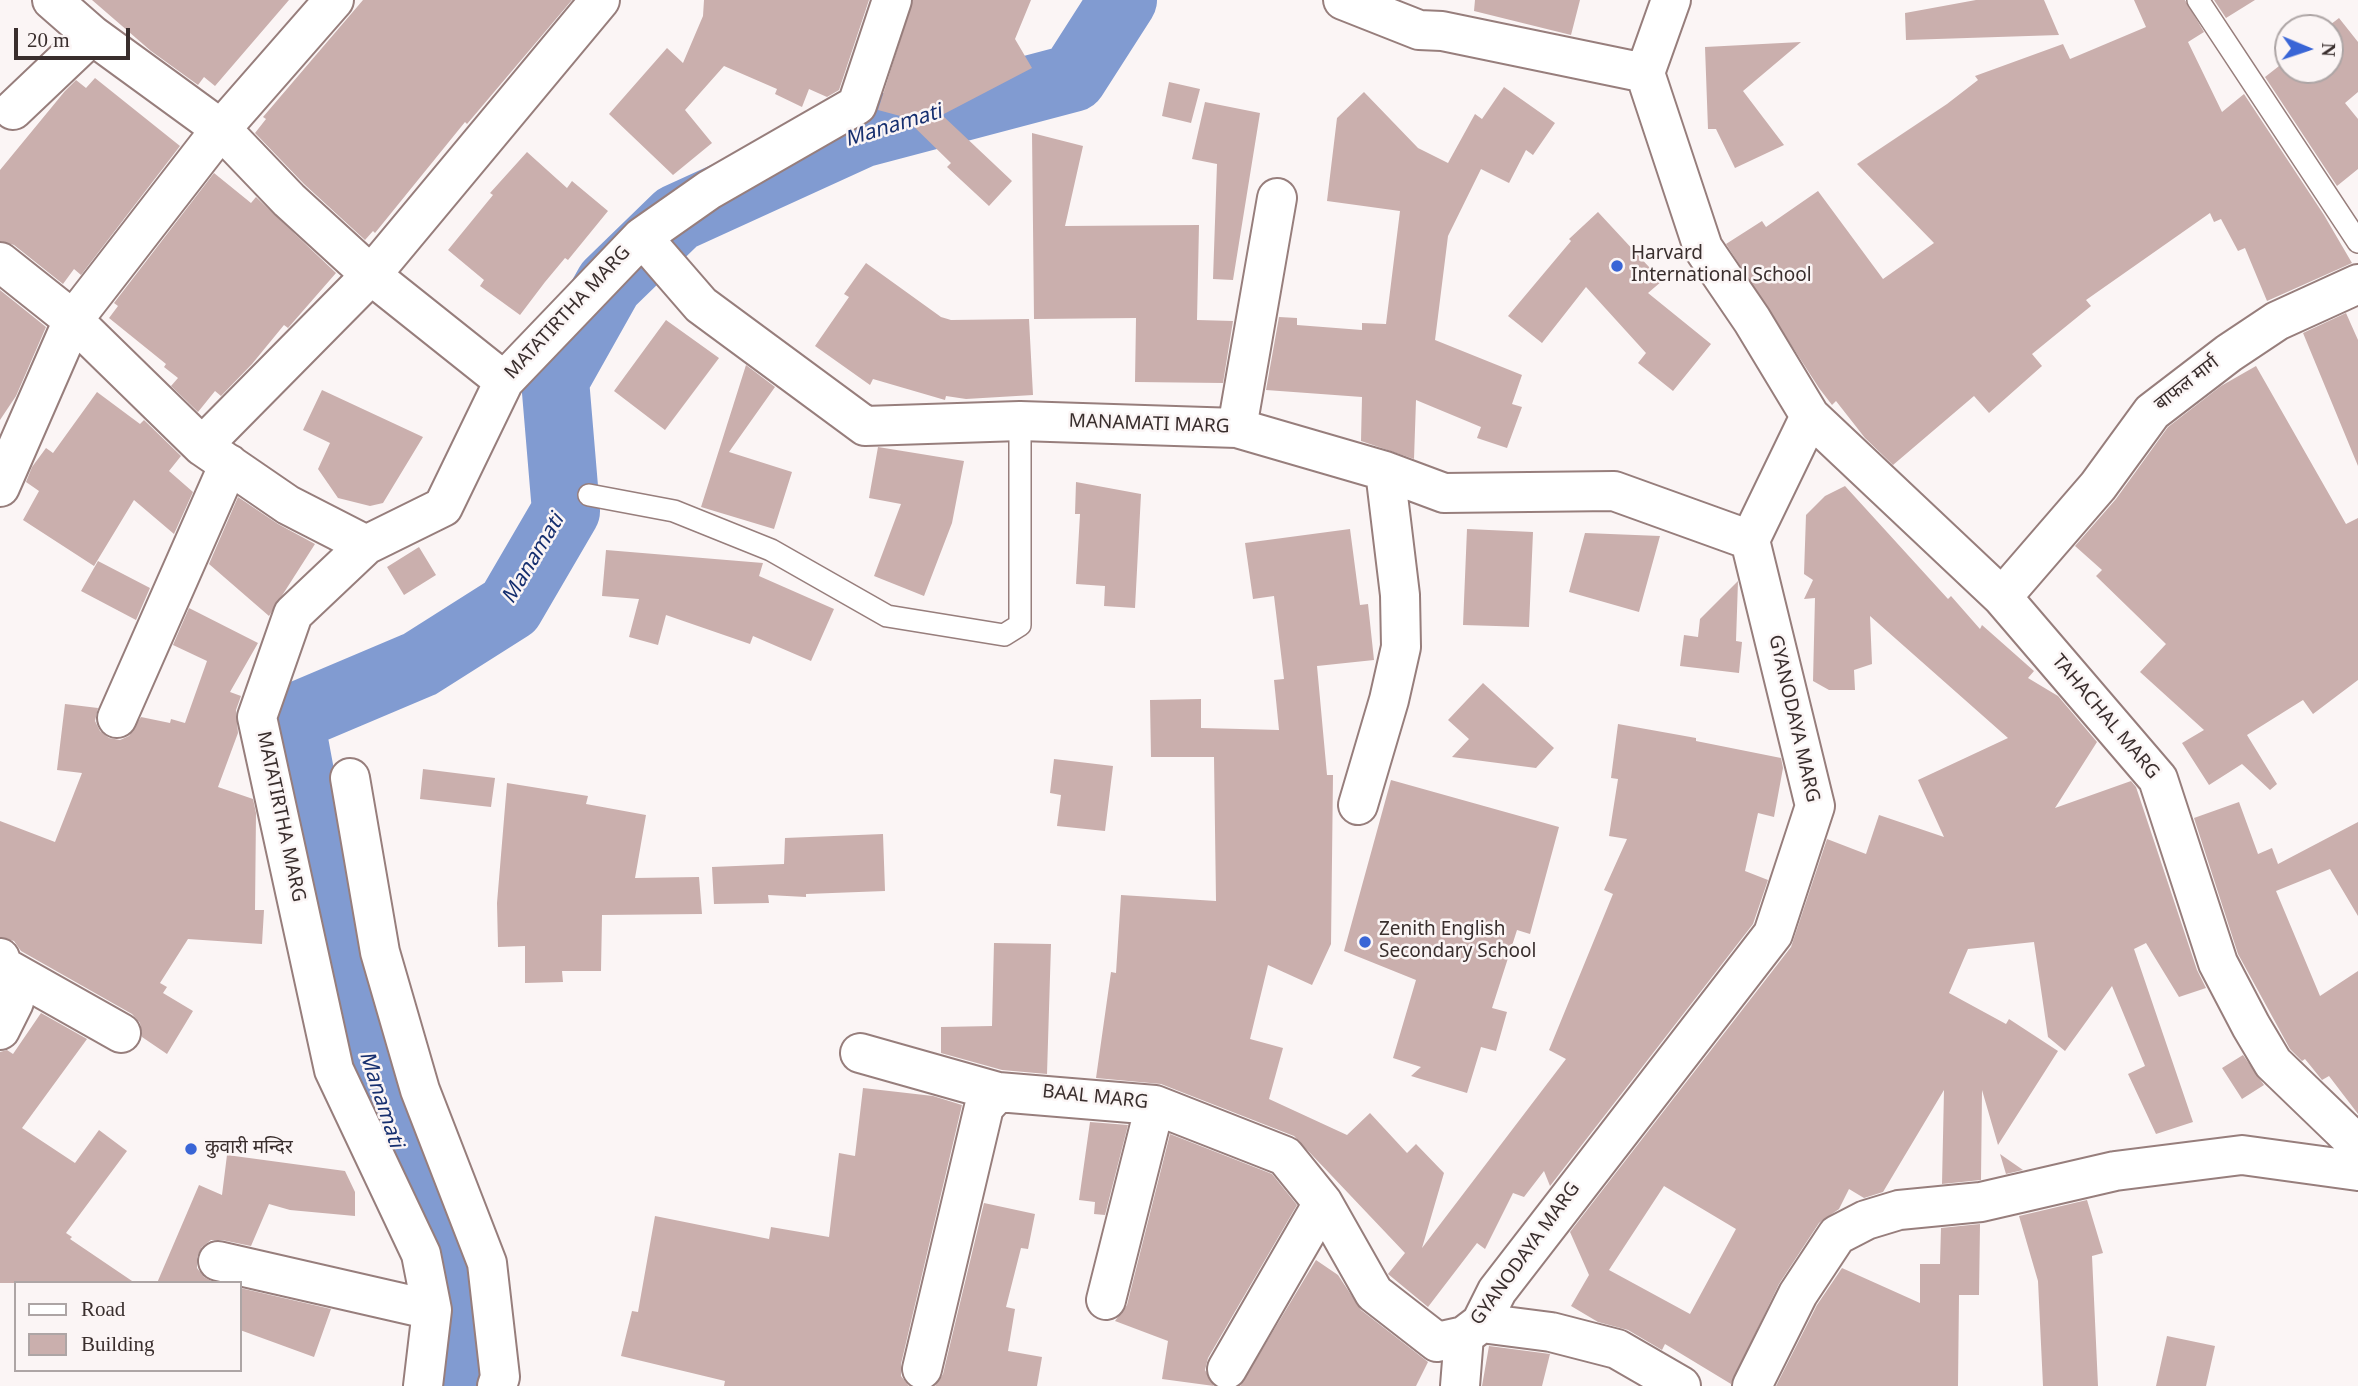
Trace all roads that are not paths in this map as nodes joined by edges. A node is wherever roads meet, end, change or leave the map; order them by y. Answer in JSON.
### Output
{"nodes":[{"id":1,"x":52,"y":0,"type":"edge"},
{"id":2,"x":334,"y":0,"type":"edge"},
{"id":3,"x":600,"y":0,"type":"edge"},
{"id":4,"x":892,"y":0,"type":"edge"},
{"id":5,"x":1343,"y":0,"type":"edge"},
{"id":6,"x":1671,"y":0,"type":"edge"},
{"id":7,"x":2199,"y":0,"type":"edge"},
{"id":8,"x":92,"y":35,"type":"junction"},
{"id":9,"x":1645,"y":73,"type":"junction"},
{"id":10,"x":13,"y":110,"type":"dead end"},
{"id":11,"x":221,"y":129,"type":"junction"},
{"id":12,"x":1277,"y":198,"type":"dead end"},
{"id":13,"x":642,"y":237,"type":"junction"},
{"id":14,"x":2358,"y":242,"type":"edge"},
{"id":15,"x":0,"y":262,"type":"edge"},
{"id":16,"x":371,"y":275,"type":"junction"},
{"id":17,"x":2357,"y":288,"type":"edge"},
{"id":18,"x":73,"y":320,"type":"junction"},
{"id":19,"x":504,"y":381,"type":"junction"},
{"id":20,"x":1810,"y":416,"type":"junction"},
{"id":21,"x":1020,"y":421,"type":"junction"},
{"id":22,"x":1237,"y":428,"type":"junction"},
{"id":23,"x":215,"y":455,"type":"junction"},
{"id":24,"x":1385,"y":471,"type":"junction"},
{"id":25,"x":0,"y":487,"type":"edge"},
{"id":26,"x":589,"y":495,"type":"dead end"},
{"id":27,"x":1749,"y":540,"type":"junction"},
{"id":28,"x":366,"y":545,"type":"junction"},
{"id":29,"x":2002,"y":597,"type":"junction"},
{"id":30,"x":117,"y":718,"type":"dead end"},
{"id":31,"x":350,"y":778,"type":"dead end"},
{"id":32,"x":1358,"y":805,"type":"dead end"},
{"id":33,"x":2,"y":962,"type":"edge"},
{"id":34,"x":0,"y":1030,"type":"edge"},
{"id":35,"x":121,"y":1033,"type":"dead end"},
{"id":36,"x":860,"y":1053,"type":"dead end"},
{"id":37,"x":998,"y":1092,"type":"junction"},
{"id":38,"x":1155,"y":1105,"type":"junction"},
{"id":39,"x":2358,"y":1145,"type":"edge"},
{"id":40,"x":2358,"y":1171,"type":"edge"},
{"id":41,"x":1323,"y":1203,"type":"junction"},
{"id":42,"x":218,"y":1261,"type":"dead end"},
{"id":43,"x":1106,"y":1300,"type":"dead end"},
{"id":44,"x":432,"y":1310,"type":"junction"},
{"id":45,"x":1473,"y":1330,"type":"junction"},
{"id":46,"x":922,"y":1369,"type":"dead end"},
{"id":47,"x":1227,"y":1369,"type":"dead end"},
{"id":48,"x":422,"y":1386,"type":"edge"},
{"id":49,"x":497,"y":1386,"type":"edge"},
{"id":50,"x":1460,"y":1386,"type":"edge"},
{"id":51,"x":1681,"y":1386,"type":"edge"},
{"id":52,"x":1752,"y":1386,"type":"edge"}],
"edges":[{"from":1,"to":8,"type":"street"},
{"from":2,"to":11,"type":"street"},
{"from":3,"to":16,"type":"street"},
{"from":4,"to":13,"type":"street","name":"MATATIRTHA MARG"},
{"from":5,"to":9,"type":"street"},
{"from":6,"to":9,"type":"street"},
{"from":7,"to":14,"type":"lane"},
{"from":8,"to":10,"type":"street"},
{"from":8,"to":11,"type":"street"},
{"from":9,"to":20,"type":"street"},
{"from":11,"to":16,"type":"street"},
{"from":11,"to":18,"type":"street"},
{"from":12,"to":22,"type":"street"},
{"from":13,"to":19,"type":"street","name":"MATATIRTHA MARG"},
{"from":13,"to":21,"type":"street","name":"MANAMATI MARG"},
{"from":15,"to":18,"type":"street"},
{"from":16,"to":19,"type":"street"},
{"from":16,"to":23,"type":"street"},
{"from":17,"to":29,"type":"street","name":"बाफल मार्ग"},
{"from":18,"to":23,"type":"street"},
{"from":18,"to":25,"type":"street"},
{"from":19,"to":28,"type":"street","name":"MATATIRTHA MARG"},
{"from":20,"to":27,"type":"street"},
{"from":20,"to":29,"type":"street","name":"TAHACHAL MARG"},
{"from":21,"to":22,"type":"street","name":"MANAMATI MARG"},
{"from":21,"to":26,"type":"lane"},
{"from":22,"to":24,"type":"street","name":"MANAMATI MARG"},
{"from":23,"to":28,"type":"street"},
{"from":23,"to":30,"type":"street"},
{"from":24,"to":27,"type":"street","name":"MANAMATI MARG"},
{"from":24,"to":32,"type":"street"},
{"from":27,"to":45,"type":"street","name":"GYANODAYA MARG"},
{"from":28,"to":44,"type":"street","name":"MATATIRTHA MARG"},
{"from":29,"to":39,"type":"street","name":"TAHACHAL MARG"},
{"from":31,"to":49,"type":"street"},
{"from":33,"to":34,"type":"street"},
{"from":33,"to":35,"type":"street"},
{"from":36,"to":37,"type":"street","name":"BAAL MARG"},
{"from":37,"to":38,"type":"street","name":"BAAL MARG"},
{"from":37,"to":46,"type":"street"},
{"from":38,"to":41,"type":"street","name":"BAAL MARG"},
{"from":38,"to":43,"type":"street"},
{"from":40,"to":52,"type":"street"},
{"from":41,"to":45,"type":"street","name":"BAAL MARG"},
{"from":41,"to":47,"type":"street"},
{"from":42,"to":44,"type":"street"},
{"from":44,"to":48,"type":"street","name":"MATATIRTHA MARG"},
{"from":45,"to":50,"type":"street","name":"GYANODAYA MARG"},
{"from":45,"to":51,"type":"street"}]}
